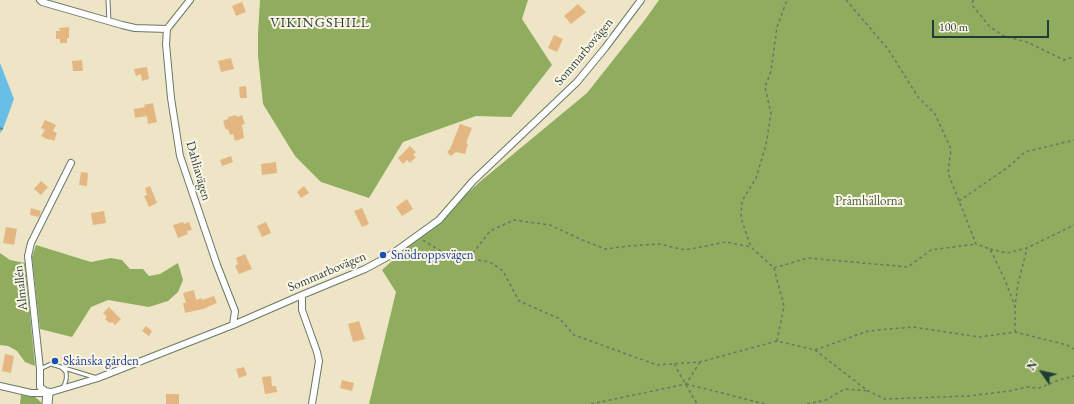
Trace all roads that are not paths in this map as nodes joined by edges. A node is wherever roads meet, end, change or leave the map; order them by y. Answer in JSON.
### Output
{"nodes":[{"id":1,"x":40,"y":0,"type":"edge"},
{"id":2,"x":108,"y":0,"type":"edge"},
{"id":3,"x":190,"y":0,"type":"edge"},
{"id":4,"x":641,"y":0,"type":"edge"},
{"id":5,"x":109,"y":22,"type":"junction"},
{"id":6,"x":167,"y":29,"type":"junction"},
{"id":7,"x":71,"y":163,"type":"dead end"},
{"id":8,"x":302,"y":294,"type":"junction"},
{"id":9,"x":233,"y":325,"type":"junction"},
{"id":10,"x":61,"y":367,"type":"junction"},
{"id":11,"x":40,"y":369,"type":"junction"},
{"id":12,"x":98,"y":378,"type":"junction"},
{"id":13,"x":0,"y":386,"type":"edge"},
{"id":14,"x":62,"y":390,"type":"junction"},
{"id":15,"x":48,"y":393,"type":"junction"},
{"id":16,"x":47,"y":404,"type":"edge"},
{"id":17,"x":312,"y":404,"type":"edge"}],
"edges":[{"from":1,"to":5,"type":"street"},
{"from":2,"to":5,"type":"lane"},
{"from":3,"to":6,"type":"street"},
{"from":4,"to":8,"type":"street","name":"Sommarbovägen"},
{"from":5,"to":6,"type":"street"},
{"from":6,"to":9,"type":"street","name":"Dahliavägen"},
{"from":7,"to":11,"type":"street","name":"Almallén"},
{"from":8,"to":9,"type":"street","name":"Sommarbovägen"},
{"from":8,"to":17,"type":"street"},
{"from":9,"to":12,"type":"street","name":"Sommarbovägen"},
{"from":10,"to":11,"type":"lane"},
{"from":10,"to":12,"type":"lane"},
{"from":10,"to":14,"type":"lane"},
{"from":11,"to":15,"type":"street","name":"Almallén"},
{"from":12,"to":14,"type":"street","name":"Sommarbovägen"},
{"from":13,"to":15,"type":"street","name":"Sommarbovägen"},
{"from":14,"to":15,"type":"street","name":"Sommarbovägen"},
{"from":15,"to":16,"type":"street"}]}
